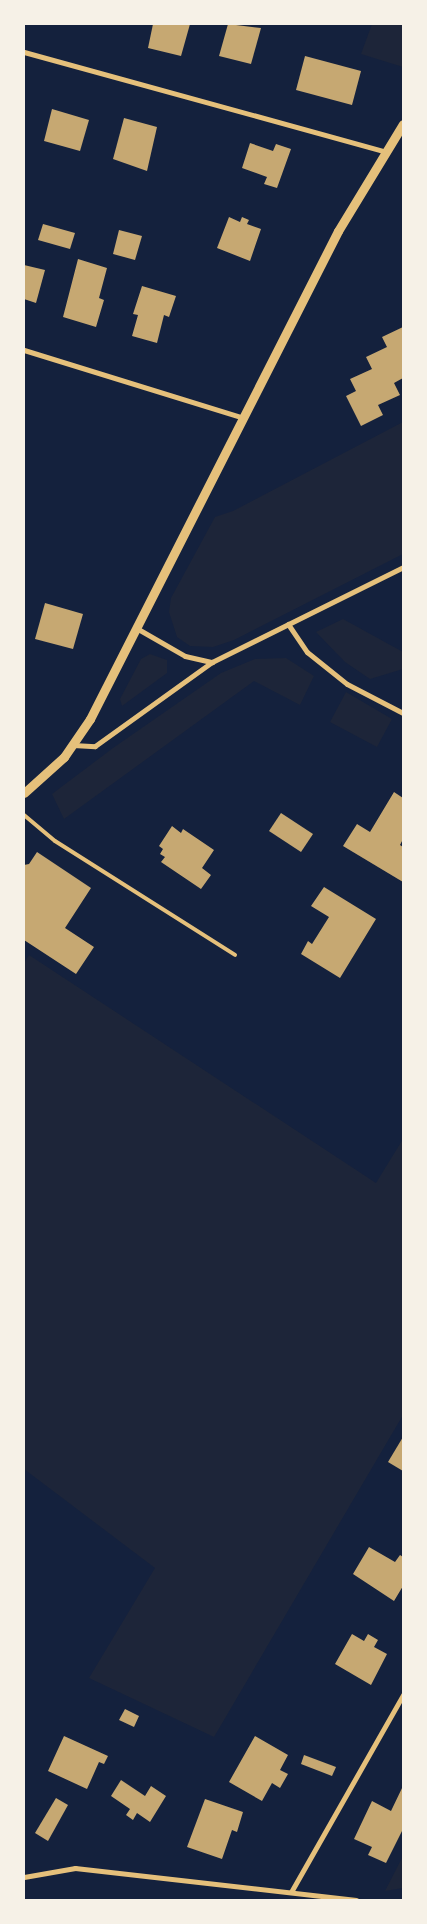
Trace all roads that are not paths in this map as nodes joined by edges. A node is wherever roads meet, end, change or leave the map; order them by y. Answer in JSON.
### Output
{"nodes":[{"id":1,"x":24,"y":52,"type":"edge"},
{"id":2,"x":403,"y":124,"type":"edge"},
{"id":3,"x":384,"y":151,"type":"junction"},
{"id":4,"x":24,"y":350,"type":"edge"},
{"id":5,"x":243,"y":418,"type":"junction"},
{"id":6,"x":403,"y":567,"type":"edge"},
{"id":7,"x":288,"y":624,"type":"junction"},
{"id":8,"x":138,"y":629,"type":"junction"},
{"id":9,"x":212,"y":662,"type":"junction"},
{"id":10,"x":403,"y":713,"type":"edge"},
{"id":11,"x":73,"y":744,"type":"junction"},
{"id":12,"x":24,"y":794,"type":"edge"},
{"id":13,"x":24,"y":815,"type":"edge"},
{"id":14,"x":235,"y":955,"type":"dead end"},
{"id":15,"x":403,"y":1695,"type":"edge"},
{"id":16,"x":24,"y":1877,"type":"edge"},
{"id":17,"x":291,"y":1892,"type":"junction"},
{"id":18,"x":356,"y":1900,"type":"edge"}],
"edges":[{"from":1,"to":3,"type":"street"},
{"from":2,"to":3,"type":"street"},
{"from":3,"to":5,"type":"street"},
{"from":4,"to":5,"type":"street"},
{"from":5,"to":8,"type":"street"},
{"from":6,"to":7,"type":"street"},
{"from":7,"to":9,"type":"street"},
{"from":7,"to":10,"type":"street"},
{"from":8,"to":9,"type":"street"},
{"from":8,"to":11,"type":"street"},
{"from":9,"to":11,"type":"street"},
{"from":11,"to":12,"type":"street"},
{"from":13,"to":14,"type":"lane"},
{"from":15,"to":17,"type":"street"},
{"from":16,"to":17,"type":"street"},
{"from":17,"to":18,"type":"street"}]}
